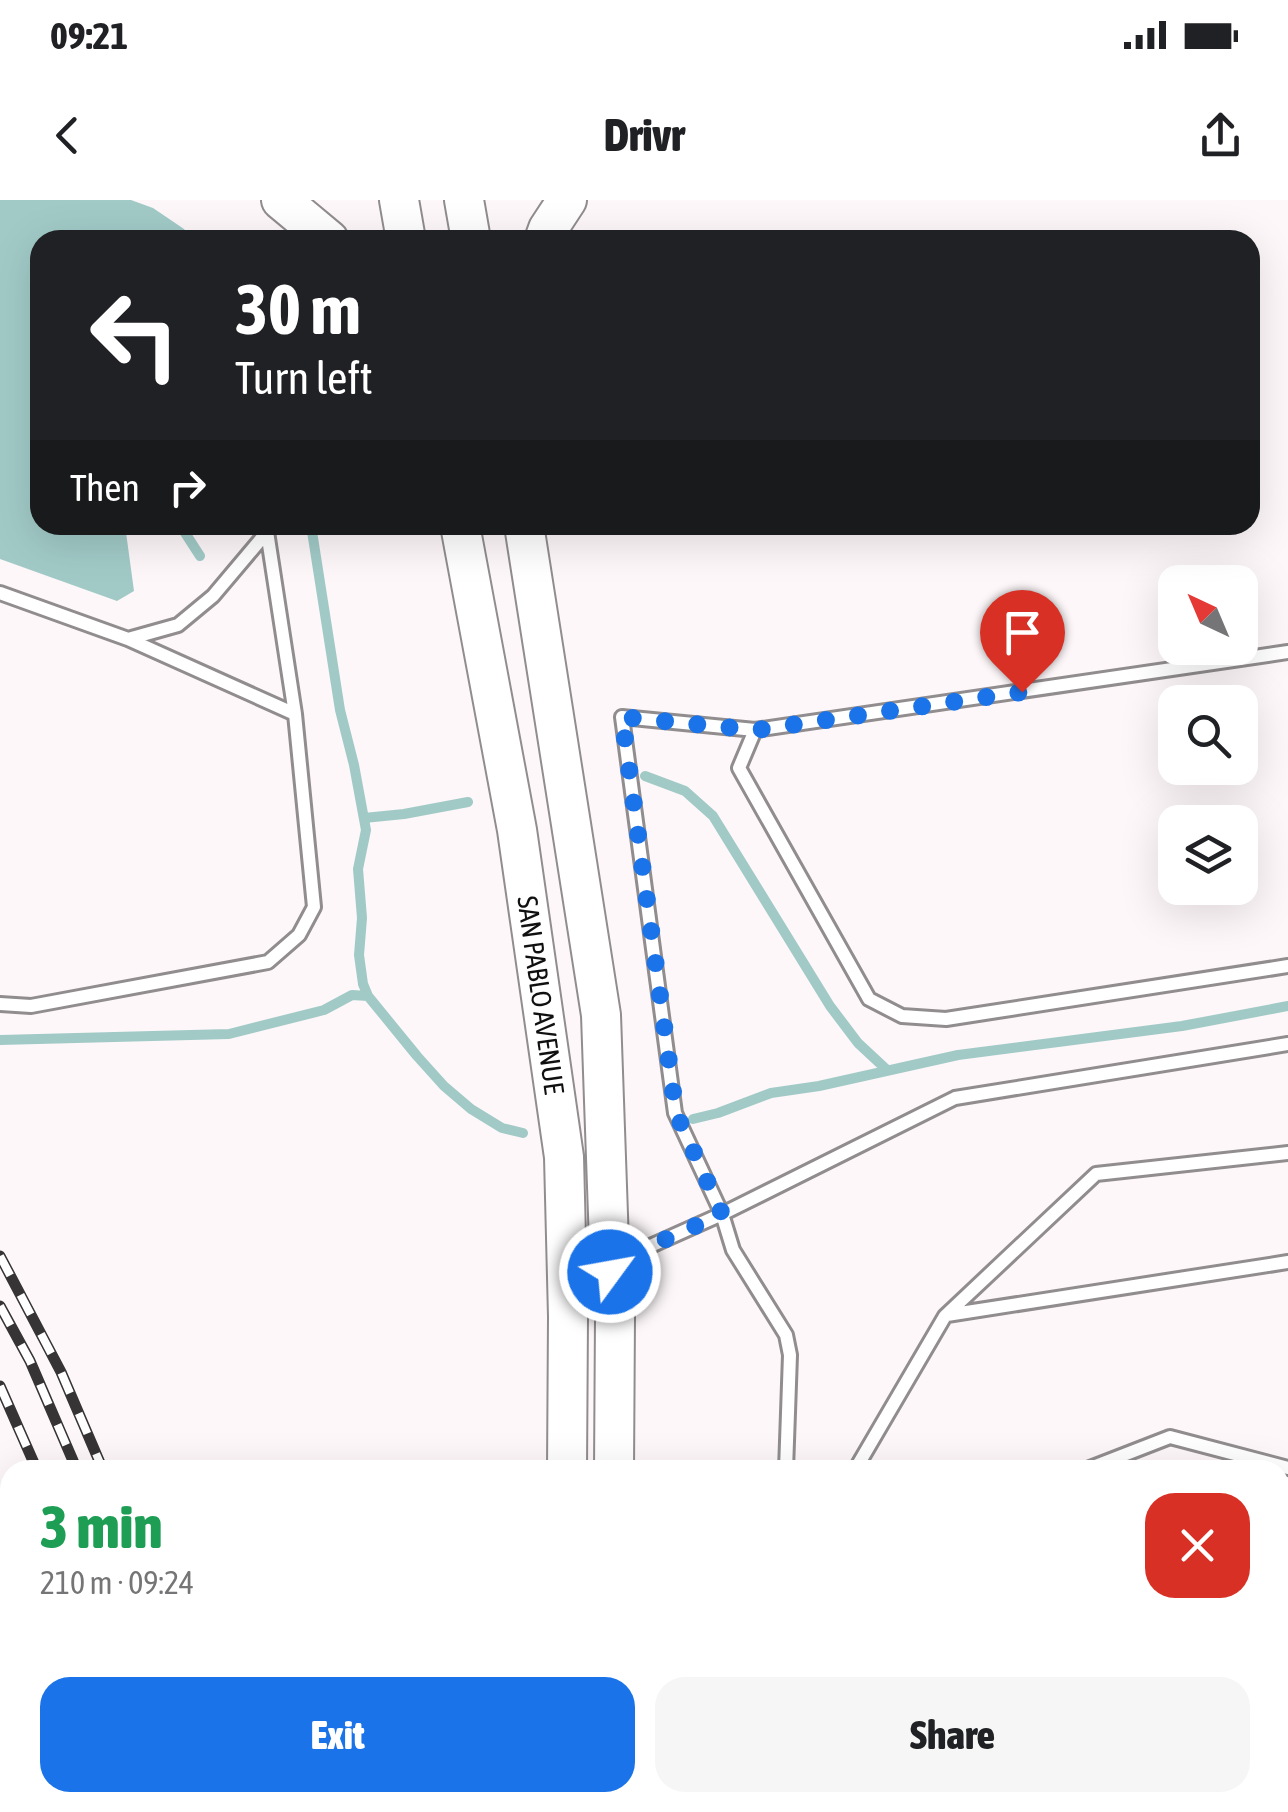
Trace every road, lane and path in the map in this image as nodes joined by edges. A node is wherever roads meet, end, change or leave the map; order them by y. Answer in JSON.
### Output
{"nodes":[{"id":1,"x":282,"y":200,"type":"edge"},
{"id":2,"x":399,"y":200,"type":"edge"},
{"id":3,"x":464,"y":200,"type":"edge"},
{"id":4,"x":567,"y":200,"type":"edge"},
{"id":5,"x":317,"y":230,"type":"edge"},
{"id":6,"x":404,"y":230,"type":"edge"},
{"id":7,"x":469,"y":230,"type":"edge"},
{"id":8,"x":548,"y":230,"type":"edge"},
{"id":9,"x":261,"y":535,"type":"edge"},
{"id":10,"x":267,"y":535,"type":"edge"},
{"id":11,"x":462,"y":535,"type":"edge"},
{"id":12,"x":526,"y":535,"type":"edge"},
{"id":13,"x":0,"y":594,"type":"edge"},
{"id":14,"x":128,"y":639,"type":"junction"},
{"id":15,"x":1288,"y":652,"type":"edge"},
{"id":16,"x":295,"y":714,"type":"junction"},
{"id":17,"x":756,"y":730,"type":"junction"},
{"id":18,"x":1288,"y":966,"type":"edge"},
{"id":19,"x":0,"y":1004,"type":"edge"},
{"id":20,"x":1288,"y":1044,"type":"edge"},
{"id":21,"x":1288,"y":1152,"type":"edge"},
{"id":22,"x":722,"y":1214,"type":"junction"},
{"id":23,"x":1288,"y":1262,"type":"edge"},
{"id":24,"x":610,"y":1272,"type":"junction"},
{"id":25,"x":945,"y":1316,"type":"junction"},
{"id":26,"x":567,"y":1460,"type":"edge"},
{"id":27,"x":614,"y":1460,"type":"edge"},
{"id":28,"x":786,"y":1460,"type":"edge"},
{"id":29,"x":861,"y":1460,"type":"edge"},
{"id":30,"x":1111,"y":1460,"type":"edge"},
{"id":31,"x":1258,"y":1460,"type":"edge"}],
"edges":[{"from":1,"to":5,"type":"main road"},
{"from":2,"to":6,"type":"main road"},
{"from":3,"to":7,"type":"main road"},
{"from":4,"to":8,"type":"main road"},
{"from":9,"to":14,"type":"lane"},
{"from":10,"to":16,"type":"lane"},
{"from":11,"to":26,"type":"main road","name":"SAN PABLO AVENUE"},
{"from":12,"to":24,"type":"main road","name":"SAN PABLO AVENUE"},
{"from":13,"to":14,"type":"lane"},
{"from":14,"to":16,"type":"lane"},
{"from":15,"to":17,"type":"lane"},
{"from":16,"to":19,"type":"lane"},
{"from":17,"to":18,"type":"lane"},
{"from":17,"to":22,"type":"lane"},
{"from":20,"to":22,"type":"lane"},
{"from":21,"to":25,"type":"lane"},
{"from":22,"to":24,"type":"lane"},
{"from":22,"to":28,"type":"lane"},
{"from":23,"to":25,"type":"lane"},
{"from":24,"to":27,"type":"main road","name":"SAN PABLO AVENUE"},
{"from":25,"to":29,"type":"lane"},
{"from":30,"to":31,"type":"lane"}]}
